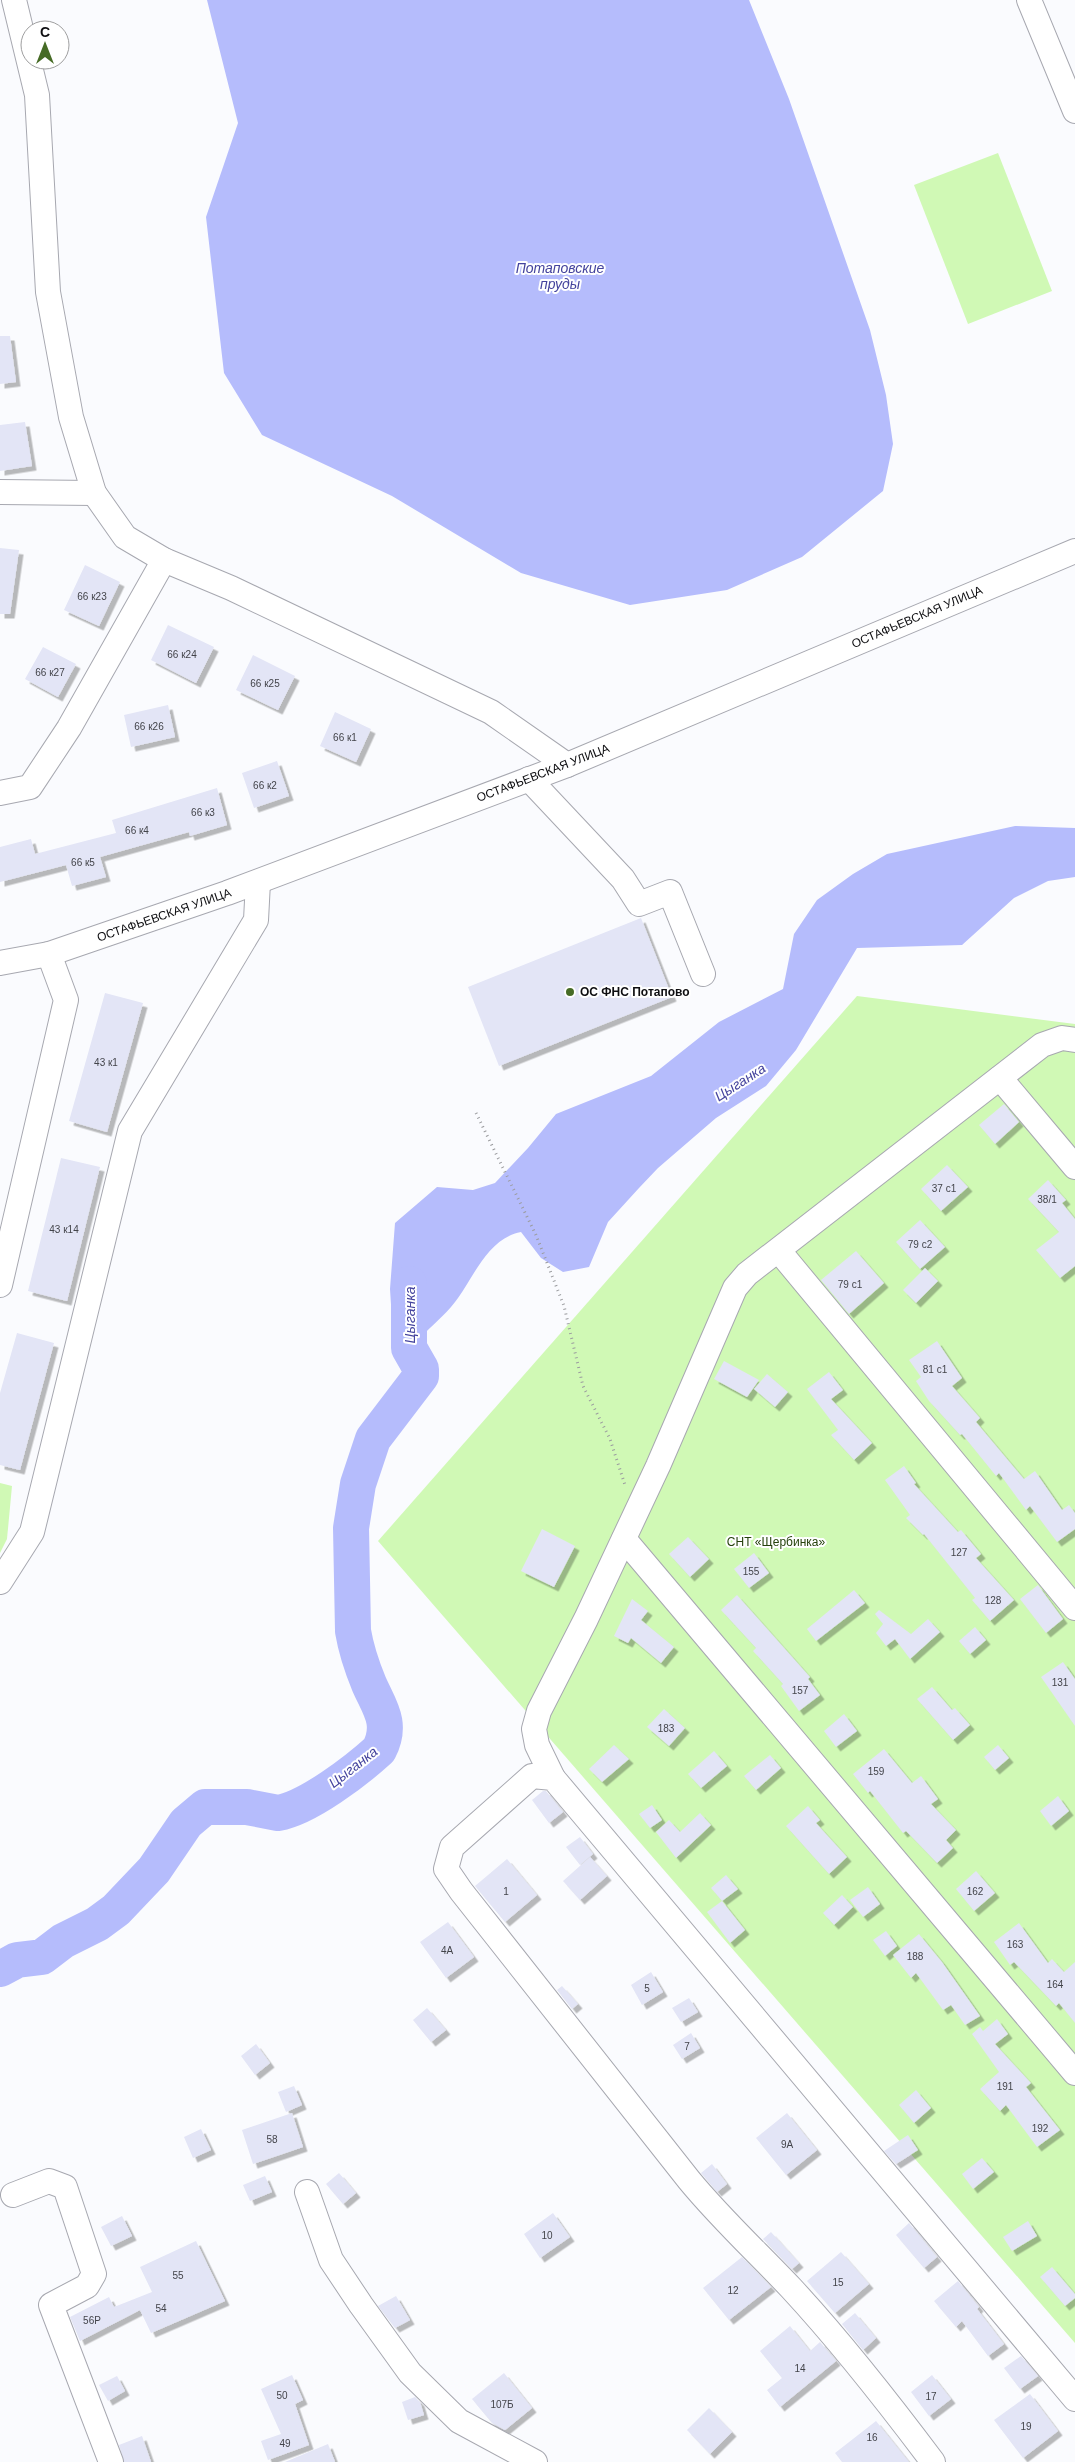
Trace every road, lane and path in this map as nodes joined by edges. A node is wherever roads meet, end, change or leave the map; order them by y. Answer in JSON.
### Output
{"nodes":[{"id":1,"x":14,"y":0,"type":"edge"},
{"id":2,"x":1029,"y":0,"type":"edge"},
{"id":3,"x":1073,"y":103,"type":"edge"},
{"id":4,"x":0,"y":492,"type":"edge"},
{"id":5,"x":94,"y":493,"type":"junction"},
{"id":6,"x":1075,"y":551,"type":"edge"},
{"id":7,"x":164,"y":560,"type":"junction"},
{"id":8,"x":567,"y":765,"type":"junction"},
{"id":9,"x":529,"y":779,"type":"junction"},
{"id":10,"x":0,"y":793,"type":"edge"},
{"id":11,"x":258,"y":882,"type":"junction"},
{"id":12,"x":49,"y":954,"type":"junction"},
{"id":13,"x":0,"y":963,"type":"edge"},
{"id":14,"x":703,"y":974,"type":"dead end"},
{"id":15,"x":1075,"y":1040,"type":"edge"},
{"id":16,"x":1000,"y":1078,"type":"junction"},
{"id":17,"x":476,"y":1113,"type":"dead end"},
{"id":18,"x":1075,"y":1167,"type":"edge"},
{"id":19,"x":779,"y":1251,"type":"junction"},
{"id":20,"x":0,"y":1285,"type":"edge"},
{"id":21,"x":635,"y":1514,"type":"junction"},
{"id":22,"x":624,"y":1539,"type":"junction"},
{"id":23,"x":0,"y":1582,"type":"edge"},
{"id":24,"x":1075,"y":1608,"type":"edge"},
{"id":25,"x":553,"y":1778,"type":"junction"},
{"id":26,"x":1075,"y":2074,"type":"edge"},
{"id":27,"x":307,"y":2192,"type":"dead end"},
{"id":28,"x":13,"y":2195,"type":"dead end"},
{"id":29,"x":1075,"y":2399,"type":"edge"},
{"id":30,"x":111,"y":2462,"type":"edge"},
{"id":31,"x":535,"y":2462,"type":"edge"},
{"id":32,"x":933,"y":2462,"type":"edge"}],
"edges":[{"from":1,"to":5,"type":"street"},
{"from":2,"to":3,"type":"street"},
{"from":4,"to":5,"type":"street"},
{"from":5,"to":7,"type":"street"},
{"from":6,"to":8,"type":"street","name":"ОСТАФЬЕВСКАЯ УЛИЦА"},
{"from":7,"to":8,"type":"street"},
{"from":7,"to":10,"type":"street"},
{"from":8,"to":9,"type":"street","name":"ОСТАФЬЕВСКАЯ УЛИЦА"},
{"from":9,"to":11,"type":"street","name":"ОСТАФЬЕВСКАЯ УЛИЦА"},
{"from":9,"to":14,"type":"street"},
{"from":11,"to":12,"type":"street","name":"ОСТАФЬЕВСКАЯ УЛИЦА"},
{"from":11,"to":23,"type":"street"},
{"from":12,"to":13,"type":"street","name":"ОСТАФЬЕВСКАЯ УЛИЦА"},
{"from":12,"to":20,"type":"street"},
{"from":15,"to":16,"type":"street"},
{"from":16,"to":18,"type":"street"},
{"from":16,"to":19,"type":"street"},
{"from":17,"to":21,"type":"path"},
{"from":19,"to":21,"type":"street"},
{"from":19,"to":24,"type":"street"},
{"from":21,"to":22,"type":"street"},
{"from":22,"to":25,"type":"street"},
{"from":22,"to":26,"type":"street"},
{"from":25,"to":29,"type":"street"},
{"from":25,"to":32,"type":"street"},
{"from":27,"to":31,"type":"street"},
{"from":28,"to":30,"type":"street"}]}
